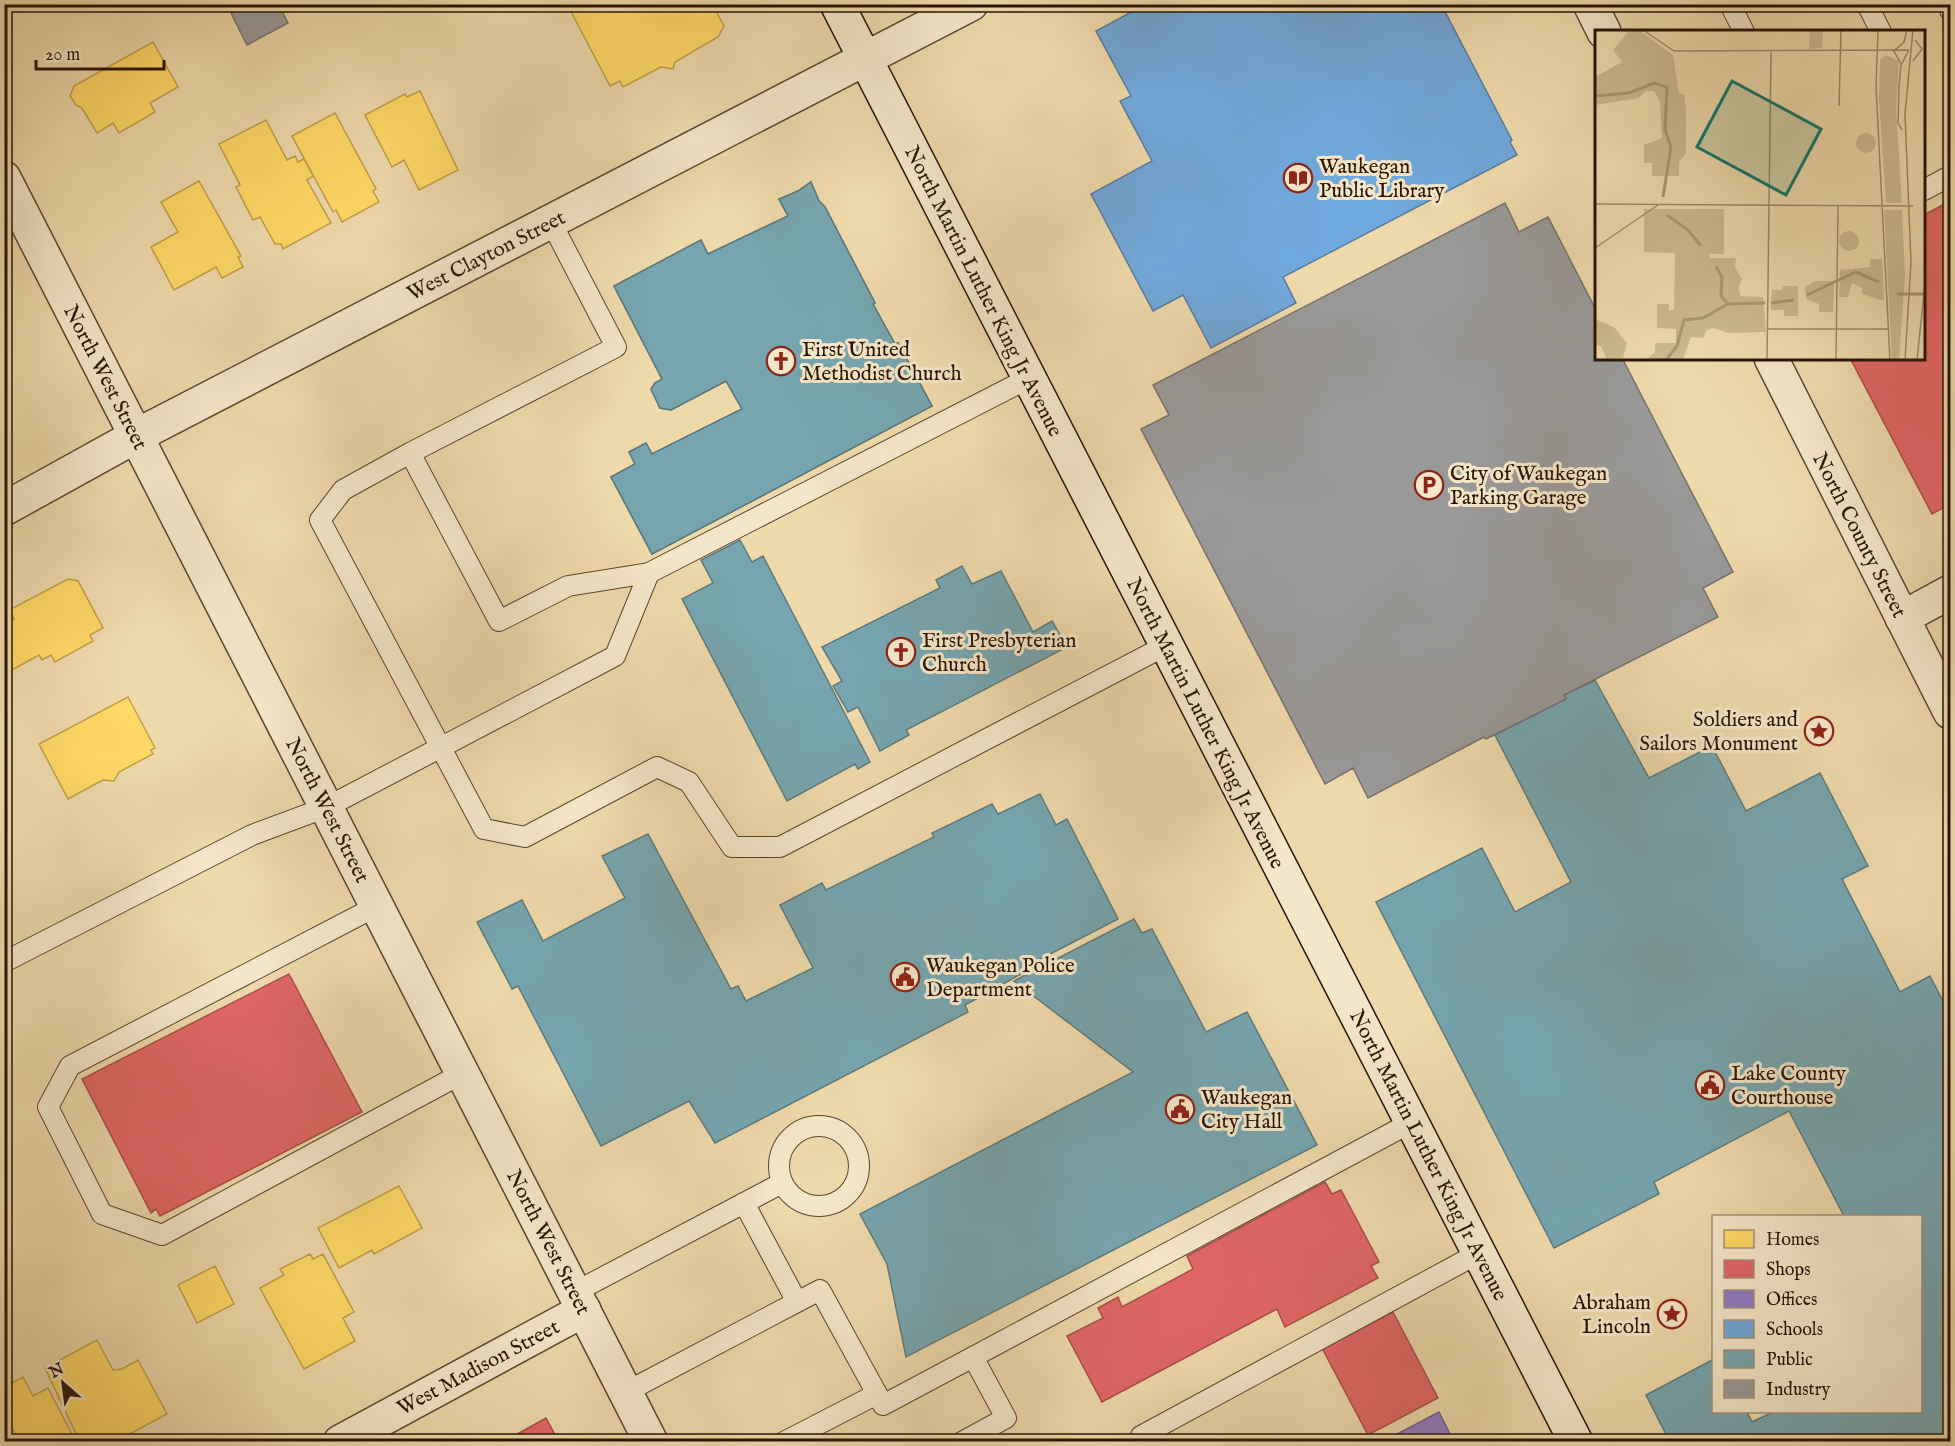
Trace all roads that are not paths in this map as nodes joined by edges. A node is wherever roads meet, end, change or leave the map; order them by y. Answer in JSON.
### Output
{"nodes":[{"id":1,"x":837,"y":4,"type":"edge"},
{"id":2,"x":971,"y":4,"type":"edge"},
{"id":3,"x":1590,"y":4,"type":"edge"},
{"id":4,"x":1730,"y":4,"type":"edge"},
{"id":5,"x":1867,"y":4,"type":"edge"},
{"id":6,"x":1948,"y":4,"type":"edge"},
{"id":7,"x":1950,"y":10,"type":"edge"},
{"id":8,"x":1603,"y":30,"type":"edge"},
{"id":9,"x":1743,"y":30,"type":"edge"},
{"id":10,"x":1880,"y":30,"type":"edge"},
{"id":11,"x":865,"y":59,"type":"junction"},
{"id":12,"x":1950,"y":176,"type":"edge"},
{"id":13,"x":4,"y":178,"type":"edge"},
{"id":14,"x":1925,"y":189,"type":"edge"},
{"id":15,"x":551,"y":222,"type":"junction"},
{"id":16,"x":1772,"y":360,"type":"edge"},
{"id":17,"x":1029,"y":378,"type":"junction"},
{"id":18,"x":136,"y":436,"type":"junction"},
{"id":19,"x":410,"y":453,"type":"junction"},
{"id":20,"x":4,"y":510,"type":"edge"},
{"id":21,"x":649,"y":573,"type":"junction"},
{"id":22,"x":1950,"y":592,"type":"edge"},
{"id":23,"x":1902,"y":618,"type":"junction"},
{"id":24,"x":1165,"y":646,"type":"junction"},
{"id":25,"x":1950,"y":712,"type":"edge"},
{"id":26,"x":439,"y":748,"type":"junction"},
{"id":27,"x":327,"y":807,"type":"junction"},
{"id":28,"x":378,"y":906,"type":"junction"},
{"id":29,"x":4,"y":962,"type":"edge"},
{"id":30,"x":463,"y":1073,"type":"junction"},
{"id":31,"x":1412,"y":1122,"type":"junction"},
{"id":32,"x":782,"y":1183,"type":"junction"},
{"id":33,"x":744,"y":1203,"type":"junction"},
{"id":34,"x":1479,"y":1253,"type":"junction"},
{"id":35,"x":579,"y":1301,"type":"junction"},
{"id":36,"x":797,"y":1302,"type":"junction"},
{"id":37,"x":973,"y":1357,"type":"junction"},
{"id":38,"x":626,"y":1392,"type":"junction"},
{"id":39,"x":877,"y":1394,"type":"junction"},
{"id":40,"x":1141,"y":1436,"type":"dead end"},
{"id":41,"x":340,"y":1442,"type":"edge"},
{"id":42,"x":651,"y":1442,"type":"edge"},
{"id":43,"x":784,"y":1442,"type":"edge"},
{"id":44,"x":962,"y":1442,"type":"edge"},
{"id":45,"x":1576,"y":1442,"type":"edge"}],
"edges":[{"from":1,"to":11,"type":"street","name":"North Martin Luther King Jr Avenue"},
{"from":2,"to":11,"type":"street","name":"West Clayton Street"},
{"from":3,"to":8,"type":"street"},
{"from":4,"to":9,"type":"lane"},
{"from":5,"to":10,"type":"lane"},
{"from":6,"to":7,"type":"lane"},
{"from":11,"to":15,"type":"street","name":"West Clayton Street"},
{"from":11,"to":17,"type":"street","name":"North Martin Luther King Jr Avenue"},
{"from":12,"to":14,"type":"lane"},
{"from":13,"to":18,"type":"street","name":"North West Street"},
{"from":15,"to":18,"type":"street","name":"West Clayton Street"},
{"from":15,"to":19,"type":"lane"},
{"from":16,"to":23,"type":"street","name":"North County Street"},
{"from":17,"to":21,"type":"lane"},
{"from":17,"to":24,"type":"street","name":"North Martin Luther King Jr Avenue"},
{"from":18,"to":20,"type":"street","name":"West Clayton Street"},
{"from":18,"to":27,"type":"street","name":"North West Street"},
{"from":19,"to":21,"type":"lane"},
{"from":19,"to":26,"type":"lane"},
{"from":21,"to":26,"type":"lane"},
{"from":22,"to":23,"type":"street"},
{"from":23,"to":25,"type":"street","name":"North County Street"},
{"from":24,"to":26,"type":"lane"},
{"from":24,"to":31,"type":"street","name":"North Martin Luther King Jr Avenue"},
{"from":26,"to":27,"type":"lane"},
{"from":27,"to":28,"type":"street","name":"North West Street"},
{"from":27,"to":29,"type":"lane"},
{"from":28,"to":30,"type":"street","name":"North West Street"},
{"from":28,"to":30,"type":"lane"},
{"from":30,"to":35,"type":"street","name":"North West Street"},
{"from":31,"to":34,"type":"street","name":"North Martin Luther King Jr Avenue"},
{"from":31,"to":37,"type":"lane"},
{"from":32,"to":32,"type":"lane"},
{"from":32,"to":33,"type":"lane"},
{"from":33,"to":35,"type":"lane"},
{"from":33,"to":36,"type":"lane"},
{"from":34,"to":40,"type":"lane"},
{"from":34,"to":45,"type":"street","name":"North Martin Luther King Jr Avenue"},
{"from":35,"to":38,"type":"street","name":"North West Street"},
{"from":35,"to":41,"type":"street","name":"West Madison Street"},
{"from":36,"to":38,"type":"lane"},
{"from":36,"to":39,"type":"lane"},
{"from":37,"to":39,"type":"lane"},
{"from":37,"to":44,"type":"lane"},
{"from":38,"to":42,"type":"street","name":"North West Street"},
{"from":39,"to":43,"type":"lane"}]}
